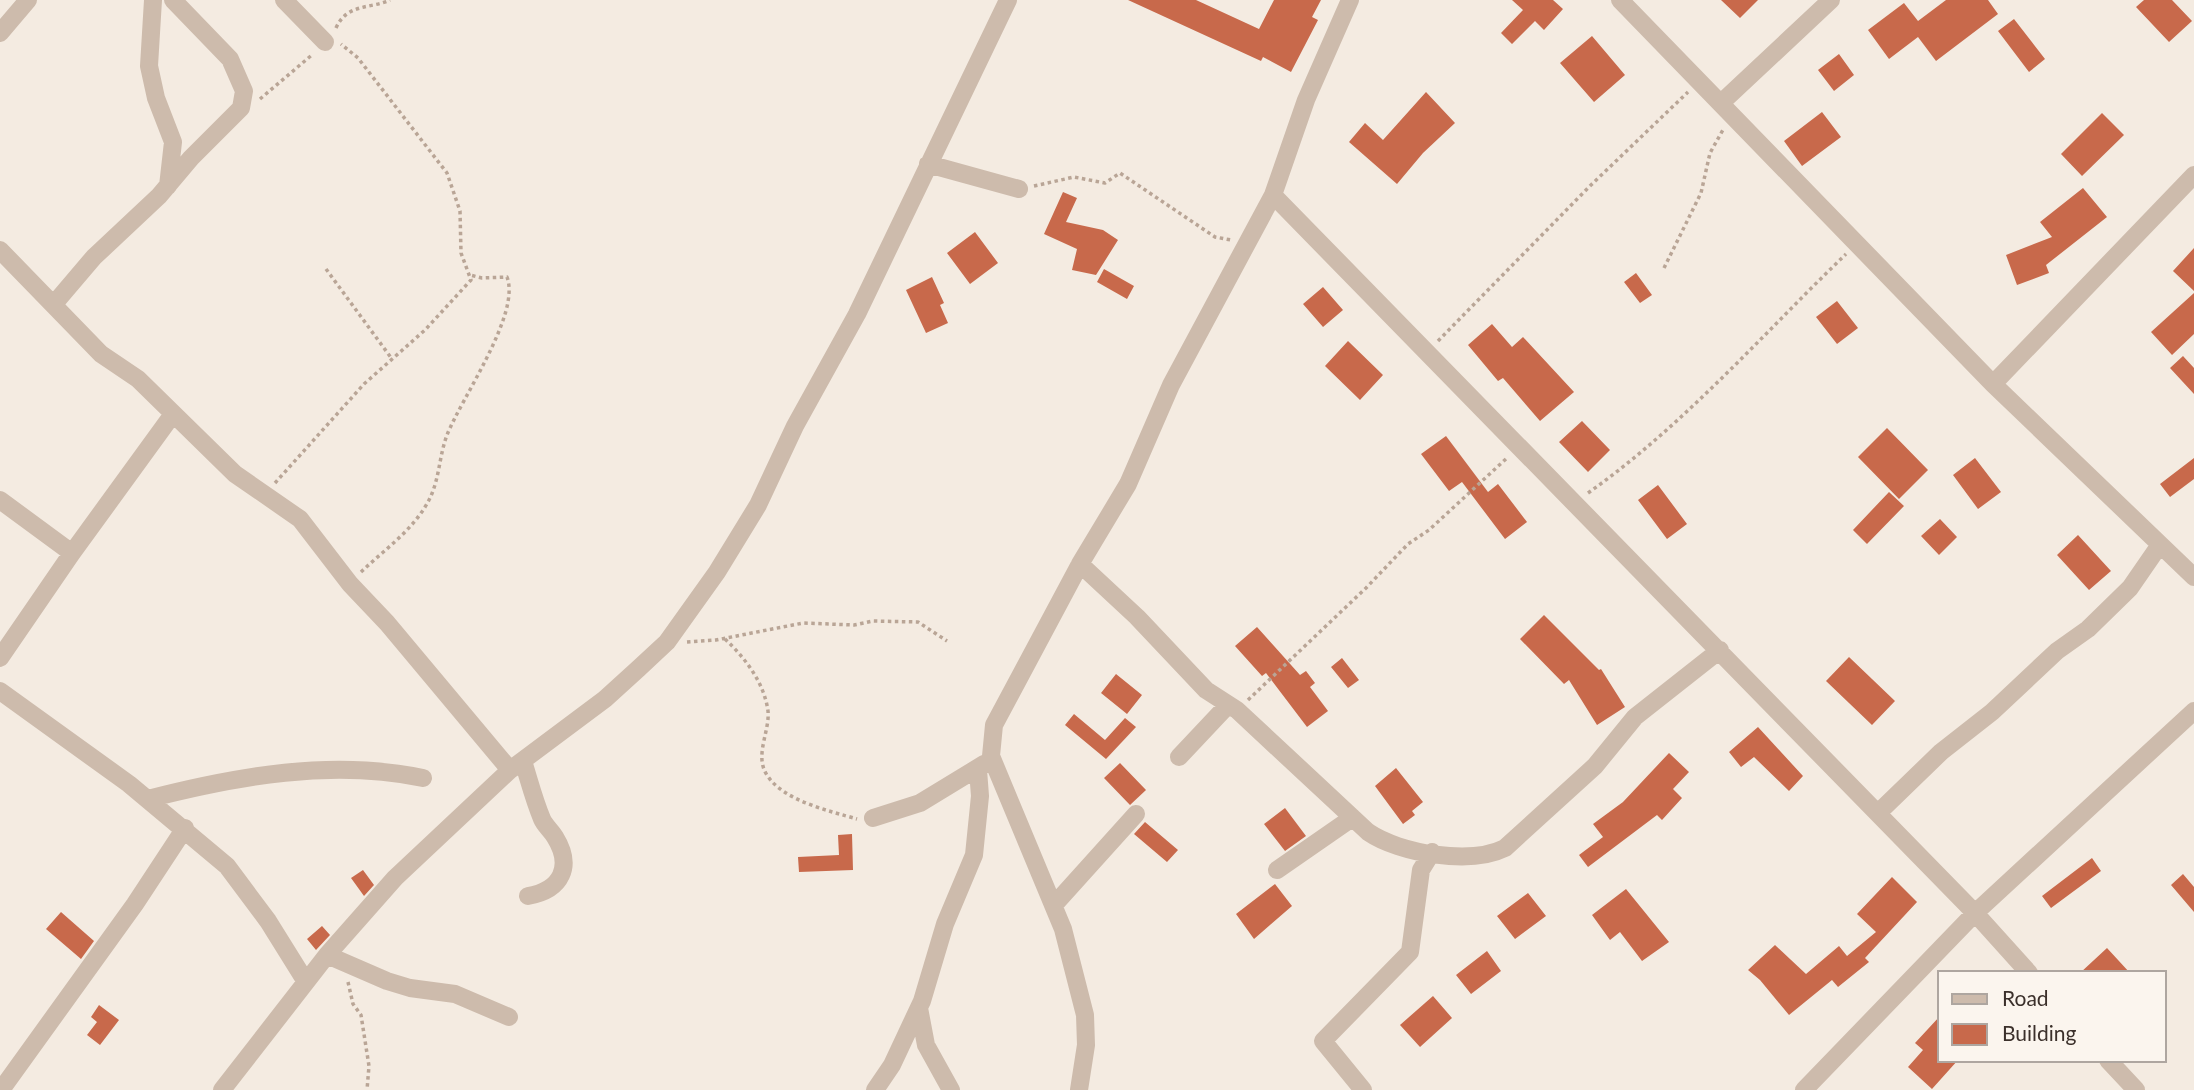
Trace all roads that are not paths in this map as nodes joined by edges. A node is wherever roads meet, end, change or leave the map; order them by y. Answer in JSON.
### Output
{"nodes":[{"id":1,"x":28,"y":0,"type":"edge"},
{"id":2,"x":153,"y":0,"type":"edge"},
{"id":3,"x":173,"y":0,"type":"edge"},
{"id":4,"x":284,"y":0,"type":"edge"},
{"id":5,"x":1008,"y":0,"type":"edge"},
{"id":6,"x":1350,"y":0,"type":"edge"},
{"id":7,"x":1620,"y":0,"type":"edge"},
{"id":8,"x":1822,"y":3,"type":"edge"},
{"id":9,"x":0,"y":33,"type":"edge"},
{"id":10,"x":327,"y":41,"type":"road end"},
{"id":11,"x":1727,"y":109,"type":"junction"},
{"id":12,"x":928,"y":164,"type":"junction"},
{"id":13,"x":2194,"y":175,"type":"edge"},
{"id":14,"x":167,"y":186,"type":"junction"},
{"id":15,"x":1018,"y":189,"type":"road end"},
{"id":16,"x":1273,"y":195,"type":"junction"},
{"id":17,"x":0,"y":250,"type":"edge"},
{"id":18,"x":54,"y":304,"type":"junction"},
{"id":19,"x":1993,"y":384,"type":"junction"},
{"id":20,"x":173,"y":414,"type":"junction"},
{"id":21,"x":0,"y":500,"type":"edge"},
{"id":22,"x":2159,"y":546,"type":"junction"},
{"id":23,"x":72,"y":553,"type":"junction"},
{"id":24,"x":1080,"y":564,"type":"junction"},
{"id":25,"x":2194,"y":577,"type":"edge"},
{"id":26,"x":1720,"y":650,"type":"junction"},
{"id":27,"x":0,"y":659,"type":"edge"},
{"id":28,"x":0,"y":691,"type":"edge"},
{"id":29,"x":1232,"y":708,"type":"junction"},
{"id":30,"x":2194,"y":711,"type":"edge"},
{"id":31,"x":991,"y":756,"type":"junction"},
{"id":32,"x":1179,"y":757,"type":"dead end"},
{"id":33,"x":517,"y":765,"type":"junction"},
{"id":34,"x":978,"y":770,"type":"junction"},
{"id":35,"x":424,"y":778,"type":"dead end"},
{"id":36,"x":148,"y":799,"type":"junction"},
{"id":37,"x":1878,"y":813,"type":"junction"},
{"id":38,"x":1136,"y":814,"type":"dead end"},
{"id":39,"x":873,"y":818,"type":"road end"},
{"id":40,"x":1352,"y":818,"type":"junction"},
{"id":41,"x":185,"y":828,"type":"junction"},
{"id":42,"x":1432,"y":852,"type":"junction"},
{"id":43,"x":1278,"y":870,"type":"dead end"},
{"id":44,"x":528,"y":896,"type":"dead end"},
{"id":45,"x":1054,"y":905,"type":"junction"},
{"id":46,"x":1975,"y":913,"type":"junction"},
{"id":47,"x":334,"y":957,"type":"junction"},
{"id":48,"x":2027,"y":971,"type":"edge"},
{"id":49,"x":306,"y":982,"type":"junction"},
{"id":50,"x":919,"y":1008,"type":"junction"},
{"id":51,"x":509,"y":1017,"type":"dead end"},
{"id":52,"x":2110,"y":1062,"type":"edge"},
{"id":53,"x":1,"y":1088,"type":"edge"},
{"id":54,"x":222,"y":1090,"type":"edge"},
{"id":55,"x":875,"y":1090,"type":"edge"},
{"id":56,"x":951,"y":1090,"type":"edge"},
{"id":57,"x":1080,"y":1090,"type":"edge"},
{"id":58,"x":1363,"y":1090,"type":"edge"},
{"id":59,"x":1804,"y":1090,"type":"edge"},
{"id":60,"x":2136,"y":1090,"type":"edge"}],
"edges":[{"from":1,"to":9,"type":"street"},
{"from":2,"to":14,"type":"street"},
{"from":3,"to":14,"type":"street"},
{"from":4,"to":10,"type":"street"},
{"from":5,"to":12,"type":"street"},
{"from":6,"to":16,"type":"street"},
{"from":7,"to":11,"type":"street"},
{"from":8,"to":11,"type":"street"},
{"from":11,"to":19,"type":"street"},
{"from":12,"to":15,"type":"street"},
{"from":12,"to":33,"type":"street"},
{"from":13,"to":19,"type":"street"},
{"from":14,"to":18,"type":"street"},
{"from":16,"to":24,"type":"street"},
{"from":16,"to":26,"type":"street"},
{"from":17,"to":18,"type":"street"},
{"from":18,"to":20,"type":"street"},
{"from":19,"to":22,"type":"street"},
{"from":20,"to":23,"type":"street"},
{"from":20,"to":33,"type":"street"},
{"from":21,"to":23,"type":"street"},
{"from":22,"to":25,"type":"street"},
{"from":22,"to":37,"type":"street"},
{"from":23,"to":27,"type":"street"},
{"from":24,"to":29,"type":"street"},
{"from":24,"to":31,"type":"street"},
{"from":26,"to":37,"type":"street"},
{"from":26,"to":42,"type":"street"},
{"from":28,"to":36,"type":"street"},
{"from":29,"to":32,"type":"street"},
{"from":29,"to":40,"type":"street"},
{"from":30,"to":46,"type":"street"},
{"from":31,"to":34,"type":"street"},
{"from":31,"to":45,"type":"street"},
{"from":33,"to":44,"type":"street"},
{"from":33,"to":47,"type":"street"},
{"from":34,"to":39,"type":"street"},
{"from":34,"to":50,"type":"street"},
{"from":35,"to":36,"type":"street"},
{"from":36,"to":41,"type":"street"},
{"from":37,"to":46,"type":"street"},
{"from":38,"to":45,"type":"street"},
{"from":40,"to":42,"type":"street"},
{"from":40,"to":43,"type":"street"},
{"from":41,"to":49,"type":"street"},
{"from":41,"to":53,"type":"street"},
{"from":42,"to":58,"type":"street"},
{"from":45,"to":57,"type":"street"},
{"from":46,"to":48,"type":"street"},
{"from":46,"to":59,"type":"street"},
{"from":47,"to":49,"type":"street"},
{"from":47,"to":51,"type":"street"},
{"from":49,"to":54,"type":"street"},
{"from":50,"to":55,"type":"street"},
{"from":50,"to":56,"type":"street"},
{"from":52,"to":60,"type":"street"}]}
